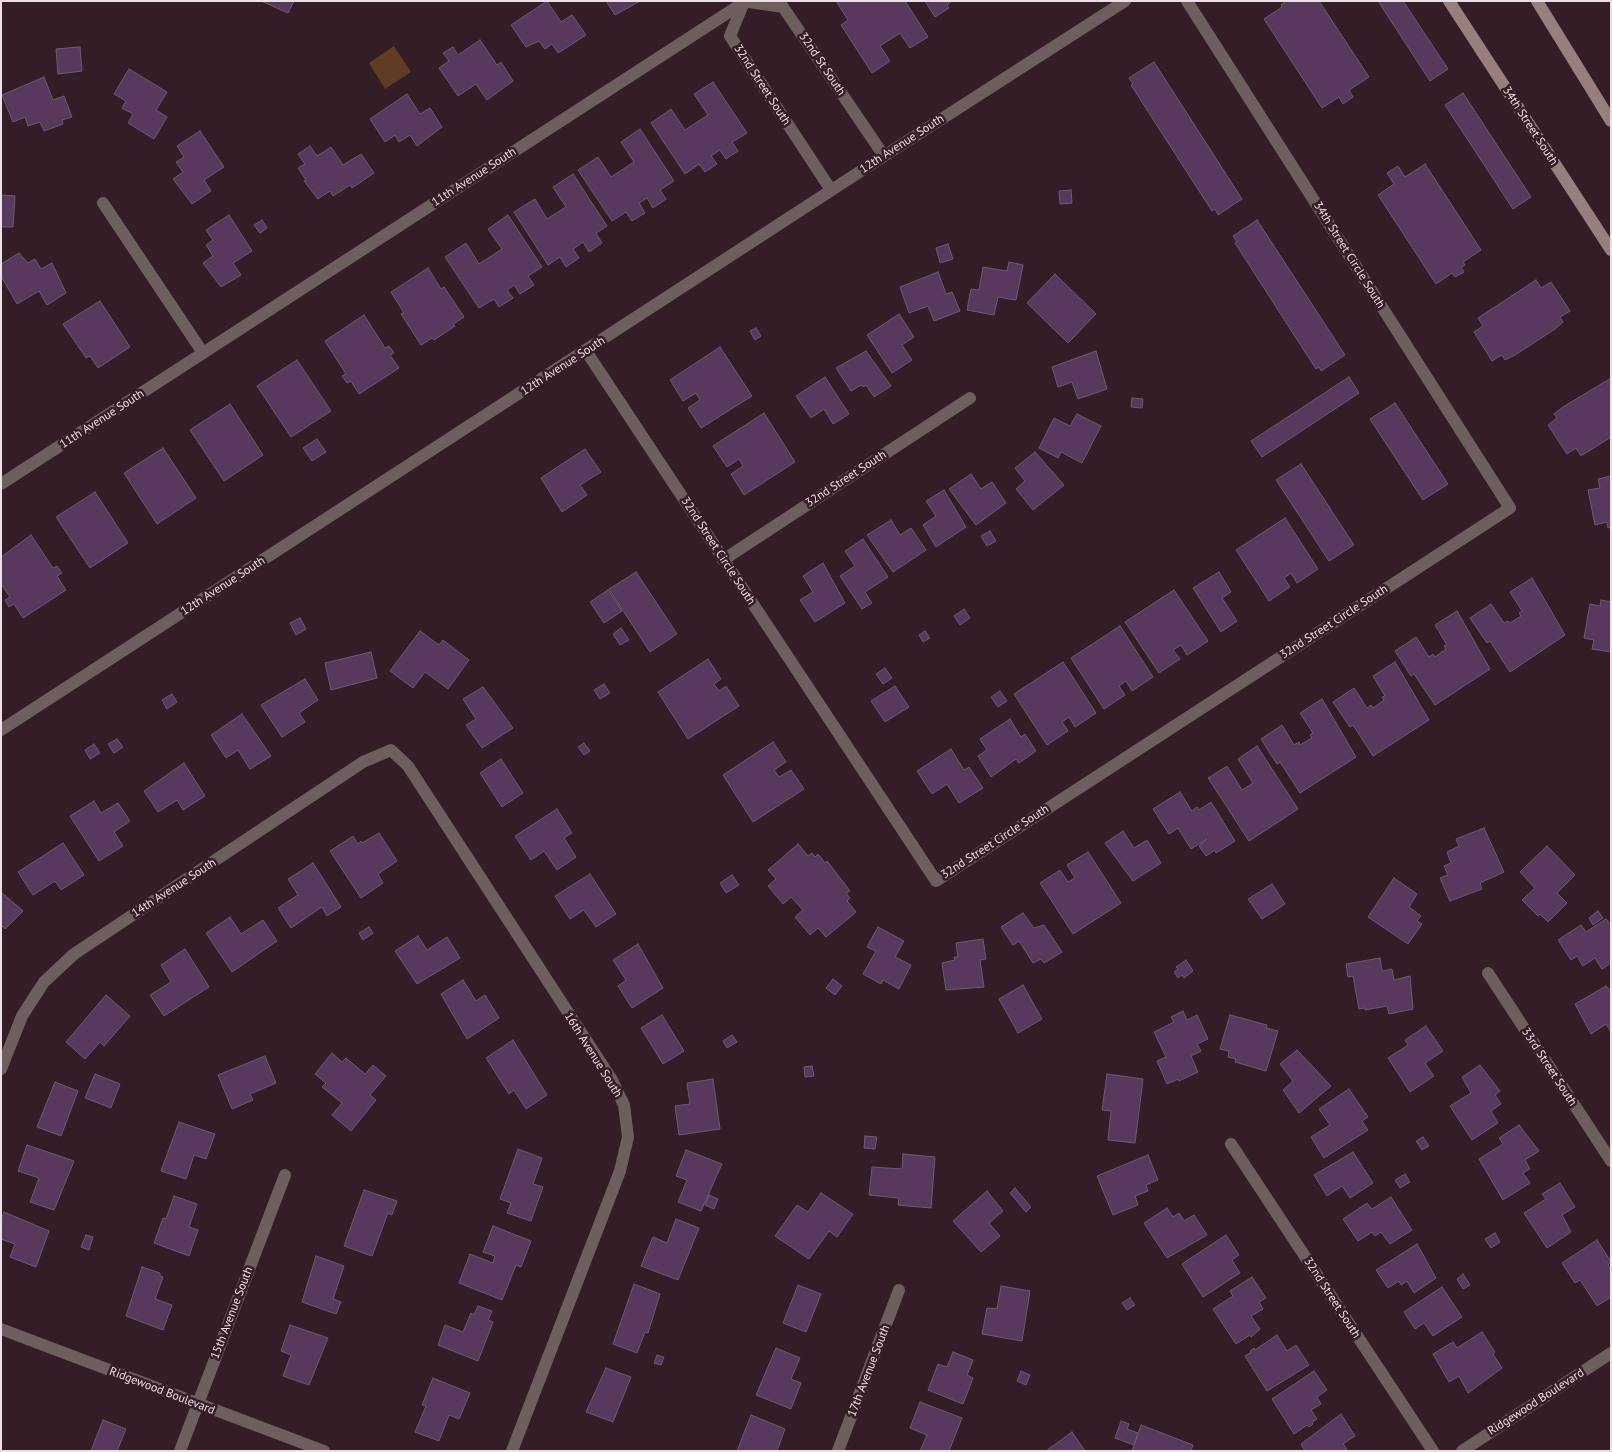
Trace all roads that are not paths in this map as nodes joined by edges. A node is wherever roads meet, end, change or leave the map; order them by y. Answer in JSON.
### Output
{"nodes":[{"id":1,"x":1125,"y":1,"type":"edge"},
{"id":2,"x":1187,"y":1,"type":"edge"},
{"id":3,"x":1449,"y":1,"type":"edge"},
{"id":4,"x":1537,"y":1,"type":"edge"},
{"id":5,"x":744,"y":2,"type":"edge"},
{"id":6,"x":1611,"y":121,"type":"edge"},
{"id":7,"x":884,"y":156,"type":"junction"},
{"id":8,"x":831,"y":190,"type":"junction"},
{"id":9,"x":103,"y":203,"type":"dead end"},
{"id":10,"x":1611,"y":250,"type":"edge"},
{"id":11,"x":586,"y":352,"type":"junction"},
{"id":12,"x":203,"y":353,"type":"junction"},
{"id":13,"x":970,"y":398,"type":"dead end"},
{"id":14,"x":1,"y":484,"type":"edge"},
{"id":15,"x":1510,"y":508,"type":"joint"},
{"id":16,"x":723,"y":560,"type":"junction"},
{"id":17,"x":1,"y":730,"type":"edge"},
{"id":18,"x":391,"y":750,"type":"joint"},
{"id":19,"x":1488,"y":973,"type":"dead end"},
{"id":20,"x":1,"y":1069,"type":"edge"},
{"id":21,"x":1230,"y":1144,"type":"dead end"},
{"id":22,"x":1611,"y":1161,"type":"edge"},
{"id":23,"x":285,"y":1176,"type":"dead end"},
{"id":24,"x":899,"y":1290,"type":"dead end"},
{"id":25,"x":1,"y":1330,"type":"edge"},
{"id":26,"x":1611,"y":1353,"type":"edge"},
{"id":27,"x":198,"y":1404,"type":"junction"},
{"id":28,"x":180,"y":1451,"type":"edge"},
{"id":29,"x":324,"y":1451,"type":"edge"},
{"id":30,"x":512,"y":1451,"type":"edge"},
{"id":31,"x":838,"y":1451,"type":"edge"},
{"id":32,"x":1433,"y":1451,"type":"edge"},
{"id":33,"x":1462,"y":1451,"type":"edge"}],
"edges":[{"from":1,"to":7,"type":"street","name":"12th Avenue South"},
{"from":2,"to":15,"type":"street","name":"34th Street Circle South"},
{"from":3,"to":10,"type":"main road","name":"34th Street South"},
{"from":4,"to":6,"type":"main road"},
{"from":5,"to":7,"type":"street","name":"32nd St South"},
{"from":5,"to":8,"type":"street","name":"32nd Street South"},
{"from":5,"to":12,"type":"street","name":"11th Avenue South"},
{"from":7,"to":8,"type":"street","name":"12th Avenue South"},
{"from":8,"to":11,"type":"street","name":"12th Avenue South"},
{"from":9,"to":12,"type":"street"},
{"from":11,"to":16,"type":"street","name":"32nd Street Circle South"},
{"from":11,"to":17,"type":"street","name":"12th Avenue South"},
{"from":12,"to":14,"type":"street","name":"11th Avenue South"},
{"from":13,"to":16,"type":"street","name":"32nd Street South"},
{"from":15,"to":16,"type":"street","name":"32nd Street Circle South"},
{"from":18,"to":20,"type":"street","name":"14th Avenue South"},
{"from":18,"to":30,"type":"street","name":"16th Avenue South"},
{"from":19,"to":22,"type":"street","name":"33rd Street South"},
{"from":21,"to":32,"type":"street","name":"32nd Street South"},
{"from":23,"to":27,"type":"street","name":"15th Avenue South"},
{"from":24,"to":31,"type":"street","name":"17th Avenue South"},
{"from":25,"to":27,"type":"street","name":"Ridgewood Boulevard"},
{"from":26,"to":33,"type":"street","name":"Ridgewood Boulevard"},
{"from":27,"to":28,"type":"street","name":"15th Avenue South"},
{"from":27,"to":29,"type":"street","name":"Ridgewood Boulevard"}]}
